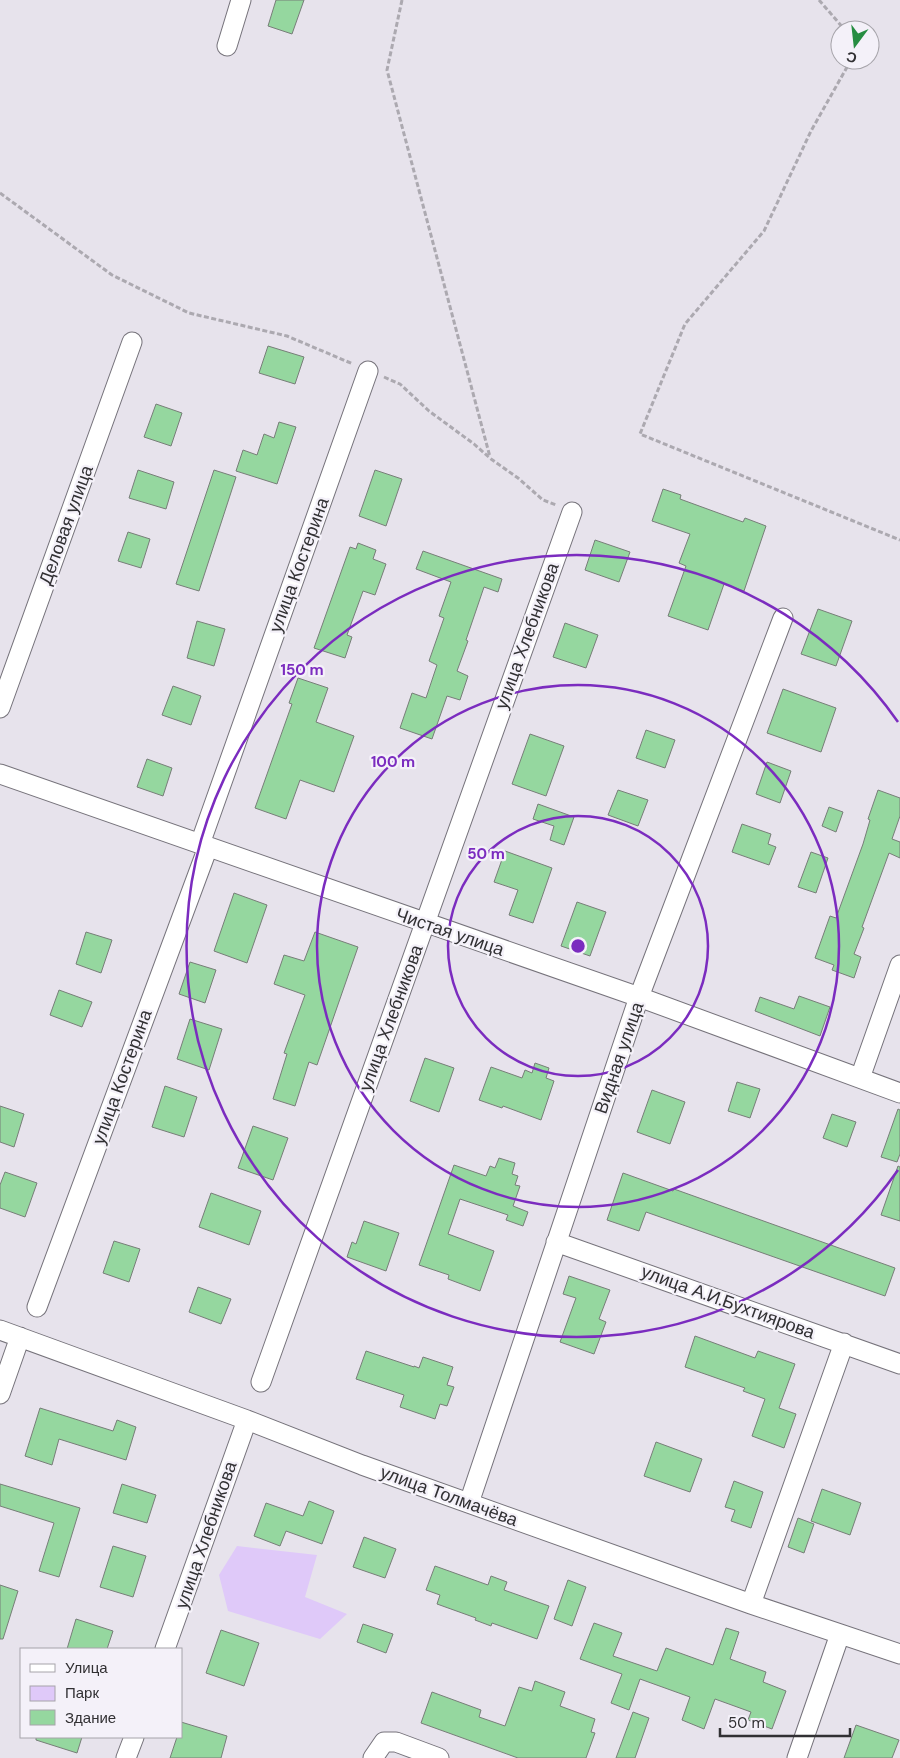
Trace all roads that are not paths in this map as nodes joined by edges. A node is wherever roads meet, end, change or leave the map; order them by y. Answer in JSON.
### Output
{"nodes":[{"id":1,"x":241,"y":0,"type":"edge"},
{"id":2,"x":227,"y":46,"type":"dead end"},
{"id":3,"x":132,"y":342,"type":"dead end"},
{"id":4,"x":368,"y":371,"type":"road end"},
{"id":5,"x":572,"y":512,"type":"road end"},
{"id":6,"x":783,"y":618,"type":"dead end"},
{"id":7,"x":0,"y":708,"type":"edge"},
{"id":8,"x":0,"y":774,"type":"edge"},
{"id":9,"x":204,"y":846,"type":"junction"},
{"id":10,"x":426,"y":923,"type":"junction"},
{"id":11,"x":900,"y":965,"type":"edge"},
{"id":12,"x":639,"y":997,"type":"junction"},
{"id":13,"x":860,"y":1078,"type":"junction"},
{"id":14,"x":900,"y":1093,"type":"edge"},
{"id":15,"x":556,"y":1242,"type":"junction"},
{"id":16,"x":37,"y":1307,"type":"dead end"},
{"id":17,"x":0,"y":1330,"type":"edge"},
{"id":18,"x":20,"y":1337,"type":"junction"},
{"id":19,"x":844,"y":1344,"type":"junction"},
{"id":20,"x":900,"y":1364,"type":"edge"},
{"id":21,"x":261,"y":1382,"type":"dead end"},
{"id":22,"x":0,"y":1394,"type":"edge"},
{"id":23,"x":247,"y":1420,"type":"junction"},
{"id":24,"x":468,"y":1503,"type":"junction"},
{"id":25,"x":751,"y":1604,"type":"junction"},
{"id":26,"x":840,"y":1634,"type":"junction"},
{"id":27,"x":165,"y":1648,"type":"edge"},
{"id":28,"x":900,"y":1654,"type":"edge"},
{"id":29,"x":134,"y":1738,"type":"edge"},
{"id":30,"x":126,"y":1758,"type":"edge"},
{"id":31,"x":374,"y":1758,"type":"edge"},
{"id":32,"x":439,"y":1758,"type":"edge"},
{"id":33,"x":797,"y":1758,"type":"edge"}],
"edges":[{"from":1,"to":2,"type":"street"},
{"from":3,"to":7,"type":"street","name":"Деловая улица"},
{"from":4,"to":9,"type":"street","name":"улица Костерина"},
{"from":5,"to":10,"type":"street","name":"улица Хлебникова"},
{"from":6,"to":12,"type":"street","name":"Видная улица"},
{"from":8,"to":9,"type":"street","name":"Чистая улица"},
{"from":9,"to":10,"type":"street","name":"Чистая улица"},
{"from":9,"to":16,"type":"street","name":"улица Костерина"},
{"from":10,"to":12,"type":"street","name":"Чистая улица"},
{"from":10,"to":21,"type":"street","name":"улица Хлебникова"},
{"from":11,"to":13,"type":"street"},
{"from":12,"to":13,"type":"street","name":"Чистая улица"},
{"from":12,"to":15,"type":"street","name":"Видная улица"},
{"from":13,"to":14,"type":"street","name":"Чистая улица"},
{"from":15,"to":19,"type":"street","name":"улица А.И.Бухтиярова"},
{"from":15,"to":24,"type":"street","name":"Видная улица"},
{"from":17,"to":18,"type":"street","name":"улица Толмачёва"},
{"from":18,"to":22,"type":"street"},
{"from":18,"to":23,"type":"street","name":"улица Толмачёва"},
{"from":19,"to":20,"type":"street","name":"улица А.И.Бухтиярова"},
{"from":19,"to":25,"type":"street"},
{"from":23,"to":24,"type":"street","name":"улица Толмачёва"},
{"from":23,"to":27,"type":"street","name":"улица Хлебникова"},
{"from":24,"to":25,"type":"street","name":"улица Толмачёва"},
{"from":25,"to":26,"type":"street","name":"улица Толмачёва"},
{"from":26,"to":28,"type":"street","name":"улица Толмачёва"},
{"from":26,"to":33,"type":"street"},
{"from":29,"to":30,"type":"street"},
{"from":31,"to":32,"type":"street"}]}
